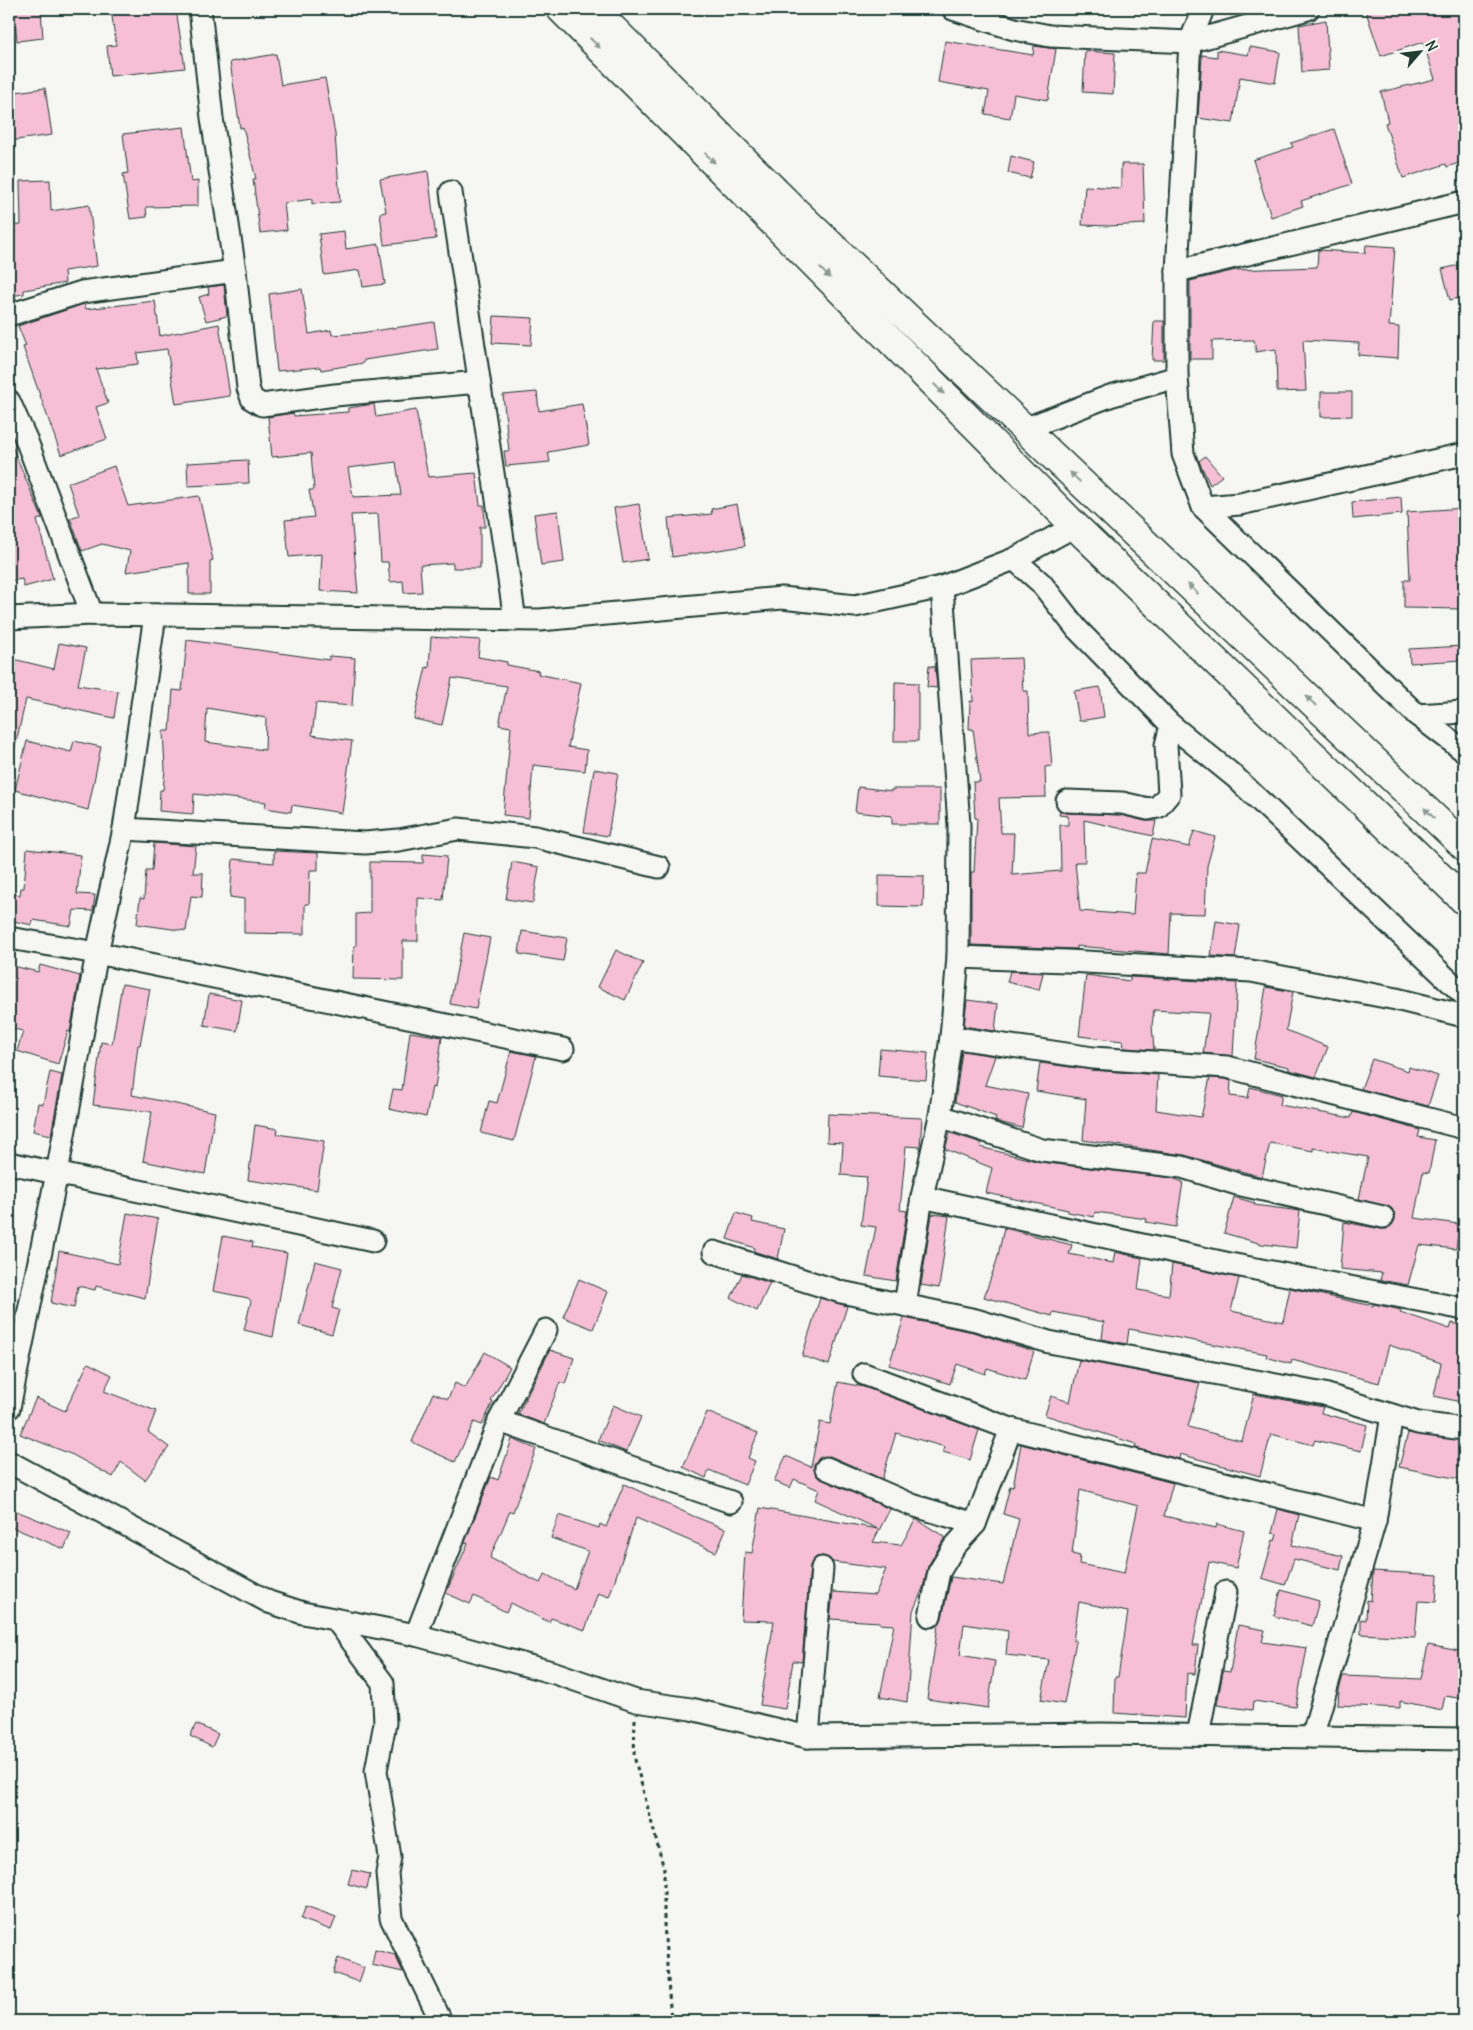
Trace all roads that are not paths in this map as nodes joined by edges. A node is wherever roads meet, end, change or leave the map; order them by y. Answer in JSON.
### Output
{"nodes":[{"id":1,"x":200,"y":9,"type":"edge"},
{"id":2,"x":561,"y":9,"type":"edge"},
{"id":3,"x":593,"y":9,"type":"edge"},
{"id":4,"x":954,"y":9,"type":"edge"},
{"id":5,"x":1203,"y":9,"type":"edge"},
{"id":6,"x":1308,"y":9,"type":"edge"},
{"id":7,"x":1190,"y":42,"type":"junction"},
{"id":8,"x":451,"y":192,"type":"dead end"},
{"id":9,"x":1464,"y":202,"type":"edge"},
{"id":10,"x":787,"y":219,"type":"junction"},
{"id":11,"x":1177,"y":271,"type":"junction"},
{"id":12,"x":235,"y":272,"type":"junction"},
{"id":13,"x":9,"y":315,"type":"edge"},
{"id":14,"x":1177,"y":377,"type":"junction"},
{"id":15,"x":479,"y":382,"type":"junction"},
{"id":16,"x":9,"y":401,"type":"edge"},
{"id":17,"x":1024,"y":429,"type":"junction"},
{"id":18,"x":17,"y":441,"type":"edge"},
{"id":19,"x":1464,"y":454,"type":"edge"},
{"id":20,"x":1203,"y":507,"type":"junction"},
{"id":21,"x":1075,"y":526,"type":"junction"},
{"id":22,"x":1014,"y":559,"type":"junction"},
{"id":23,"x":942,"y":587,"type":"junction"},
{"id":24,"x":92,"y":614,"type":"junction"},
{"id":25,"x":155,"y":615,"type":"junction"},
{"id":26,"x":9,"y":618,"type":"edge"},
{"id":27,"x":515,"y":620,"type":"junction"},
{"id":28,"x":1464,"y":712,"type":"edge"},
{"id":29,"x":1417,"y":715,"type":"junction"},
{"id":30,"x":1171,"y":725,"type":"junction"},
{"id":31,"x":1464,"y":751,"type":"edge"},
{"id":32,"x":1068,"y":801,"type":"dead end"},
{"id":33,"x":124,"y":829,"type":"junction"},
{"id":34,"x":1464,"y":846,"type":"edge"},
{"id":35,"x":659,"y":867,"type":"dead end"},
{"id":36,"x":1464,"y":900,"type":"edge"},
{"id":37,"x":9,"y":938,"type":"edge"},
{"id":38,"x":97,"y":953,"type":"junction"},
{"id":39,"x":958,"y":957,"type":"junction"},
{"id":40,"x":1464,"y":996,"type":"edge"},
{"id":41,"x":1464,"y":1016,"type":"edge"},
{"id":42,"x":951,"y":1037,"type":"junction"},
{"id":43,"x":563,"y":1049,"type":"dead end"},
{"id":44,"x":940,"y":1116,"type":"junction"},
{"id":45,"x":1464,"y":1128,"type":"edge"},
{"id":46,"x":9,"y":1163,"type":"edge"},
{"id":47,"x":58,"y":1173,"type":"junction"},
{"id":48,"x":922,"y":1197,"type":"junction"},
{"id":49,"x":1383,"y":1218,"type":"dead end"},
{"id":50,"x":374,"y":1241,"type":"dead end"},
{"id":51,"x":714,"y":1252,"type":"dead end"},
{"id":52,"x":905,"y":1306,"type":"junction"},
{"id":53,"x":1464,"y":1309,"type":"edge"},
{"id":54,"x":546,"y":1330,"type":"dead end"},
{"id":55,"x":864,"y":1374,"type":"dead end"},
{"id":56,"x":9,"y":1408,"type":"edge"},
{"id":57,"x":1392,"y":1415,"type":"junction"},
{"id":58,"x":499,"y":1421,"type":"junction"},
{"id":59,"x":1011,"y":1429,"type":"junction"},
{"id":60,"x":1464,"y":1429,"type":"edge"},
{"id":61,"x":9,"y":1462,"type":"edge"},
{"id":62,"x":826,"y":1468,"type":"dead end"},
{"id":63,"x":731,"y":1502,"type":"dead end"},
{"id":64,"x":1375,"y":1521,"type":"junction"},
{"id":65,"x":975,"y":1524,"type":"junction"},
{"id":66,"x":822,"y":1568,"type":"dead end"},
{"id":67,"x":1226,"y":1592,"type":"dead end"},
{"id":68,"x":930,"y":1616,"type":"dead end"},
{"id":69,"x":336,"y":1620,"type":"junction"},
{"id":70,"x":416,"y":1635,"type":"junction"},
{"id":71,"x":1198,"y":1735,"type":"junction"},
{"id":72,"x":808,"y":1737,"type":"junction"},
{"id":73,"x":1312,"y":1737,"type":"junction"},
{"id":74,"x":1464,"y":1738,"type":"edge"},
{"id":75,"x":441,"y":2021,"type":"edge"}],
"edges":[{"from":1,"to":12,"type":"street"},
{"from":2,"to":10,"type":"highway","one_way":true},
{"from":3,"to":10,"type":"highway"},
{"from":4,"to":7,"type":"street"},
{"from":5,"to":7,"type":"street"},
{"from":6,"to":7,"type":"street"},
{"from":7,"to":11,"type":"street"},
{"from":8,"to":15,"type":"street"},
{"from":9,"to":11,"type":"street"},
{"from":10,"to":17,"type":"highway"},
{"from":10,"to":21,"type":"highway","one_way":true},
{"from":11,"to":14,"type":"street"},
{"from":12,"to":13,"type":"street"},
{"from":12,"to":15,"type":"street"},
{"from":14,"to":17,"type":"street"},
{"from":14,"to":20,"type":"street"},
{"from":15,"to":27,"type":"street"},
{"from":16,"to":18,"type":"street"},
{"from":34,"to":17,"type":"highway","one_way":true},
{"from":18,"to":24,"type":"street"},
{"from":19,"to":20,"type":"street"},
{"from":20,"to":29,"type":"street"},
{"from":21,"to":22,"type":"street"},
{"from":21,"to":36,"type":"highway"},
{"from":22,"to":23,"type":"street"},
{"from":22,"to":30,"type":"street"},
{"from":23,"to":27,"type":"street"},
{"from":23,"to":39,"type":"street"},
{"from":24,"to":25,"type":"street"},
{"from":24,"to":26,"type":"street"},
{"from":25,"to":27,"type":"street"},
{"from":25,"to":33,"type":"street"},
{"from":28,"to":29,"type":"street"},
{"from":29,"to":31,"type":"street"},
{"from":30,"to":32,"type":"street"},
{"from":30,"to":40,"type":"street"},
{"from":33,"to":35,"type":"street"},
{"from":33,"to":38,"type":"street"},
{"from":37,"to":38,"type":"street"},
{"from":38,"to":43,"type":"street"},
{"from":38,"to":47,"type":"street"},
{"from":39,"to":41,"type":"street"},
{"from":39,"to":42,"type":"street"},
{"from":42,"to":44,"type":"street"},
{"from":42,"to":45,"type":"street"},
{"from":44,"to":48,"type":"street"},
{"from":44,"to":49,"type":"street"},
{"from":46,"to":47,"type":"street"},
{"from":47,"to":50,"type":"street"},
{"from":47,"to":56,"type":"street"},
{"from":48,"to":52,"type":"street"},
{"from":48,"to":53,"type":"street"},
{"from":51,"to":52,"type":"street"},
{"from":52,"to":57,"type":"street"},
{"from":54,"to":58,"type":"street"},
{"from":55,"to":59,"type":"street"},
{"from":57,"to":60,"type":"street"},
{"from":57,"to":64,"type":"street"},
{"from":58,"to":63,"type":"street"},
{"from":58,"to":70,"type":"street"},
{"from":59,"to":64,"type":"street"},
{"from":59,"to":65,"type":"street"},
{"from":61,"to":69,"type":"street"},
{"from":62,"to":65,"type":"street"},
{"from":64,"to":73,"type":"street"},
{"from":65,"to":68,"type":"street"},
{"from":66,"to":72,"type":"street"},
{"from":67,"to":71,"type":"street"},
{"from":69,"to":70,"type":"street"},
{"from":69,"to":75,"type":"street"},
{"from":70,"to":72,"type":"street"},
{"from":71,"to":72,"type":"street"},
{"from":71,"to":73,"type":"street"},
{"from":73,"to":74,"type":"street"}]}
